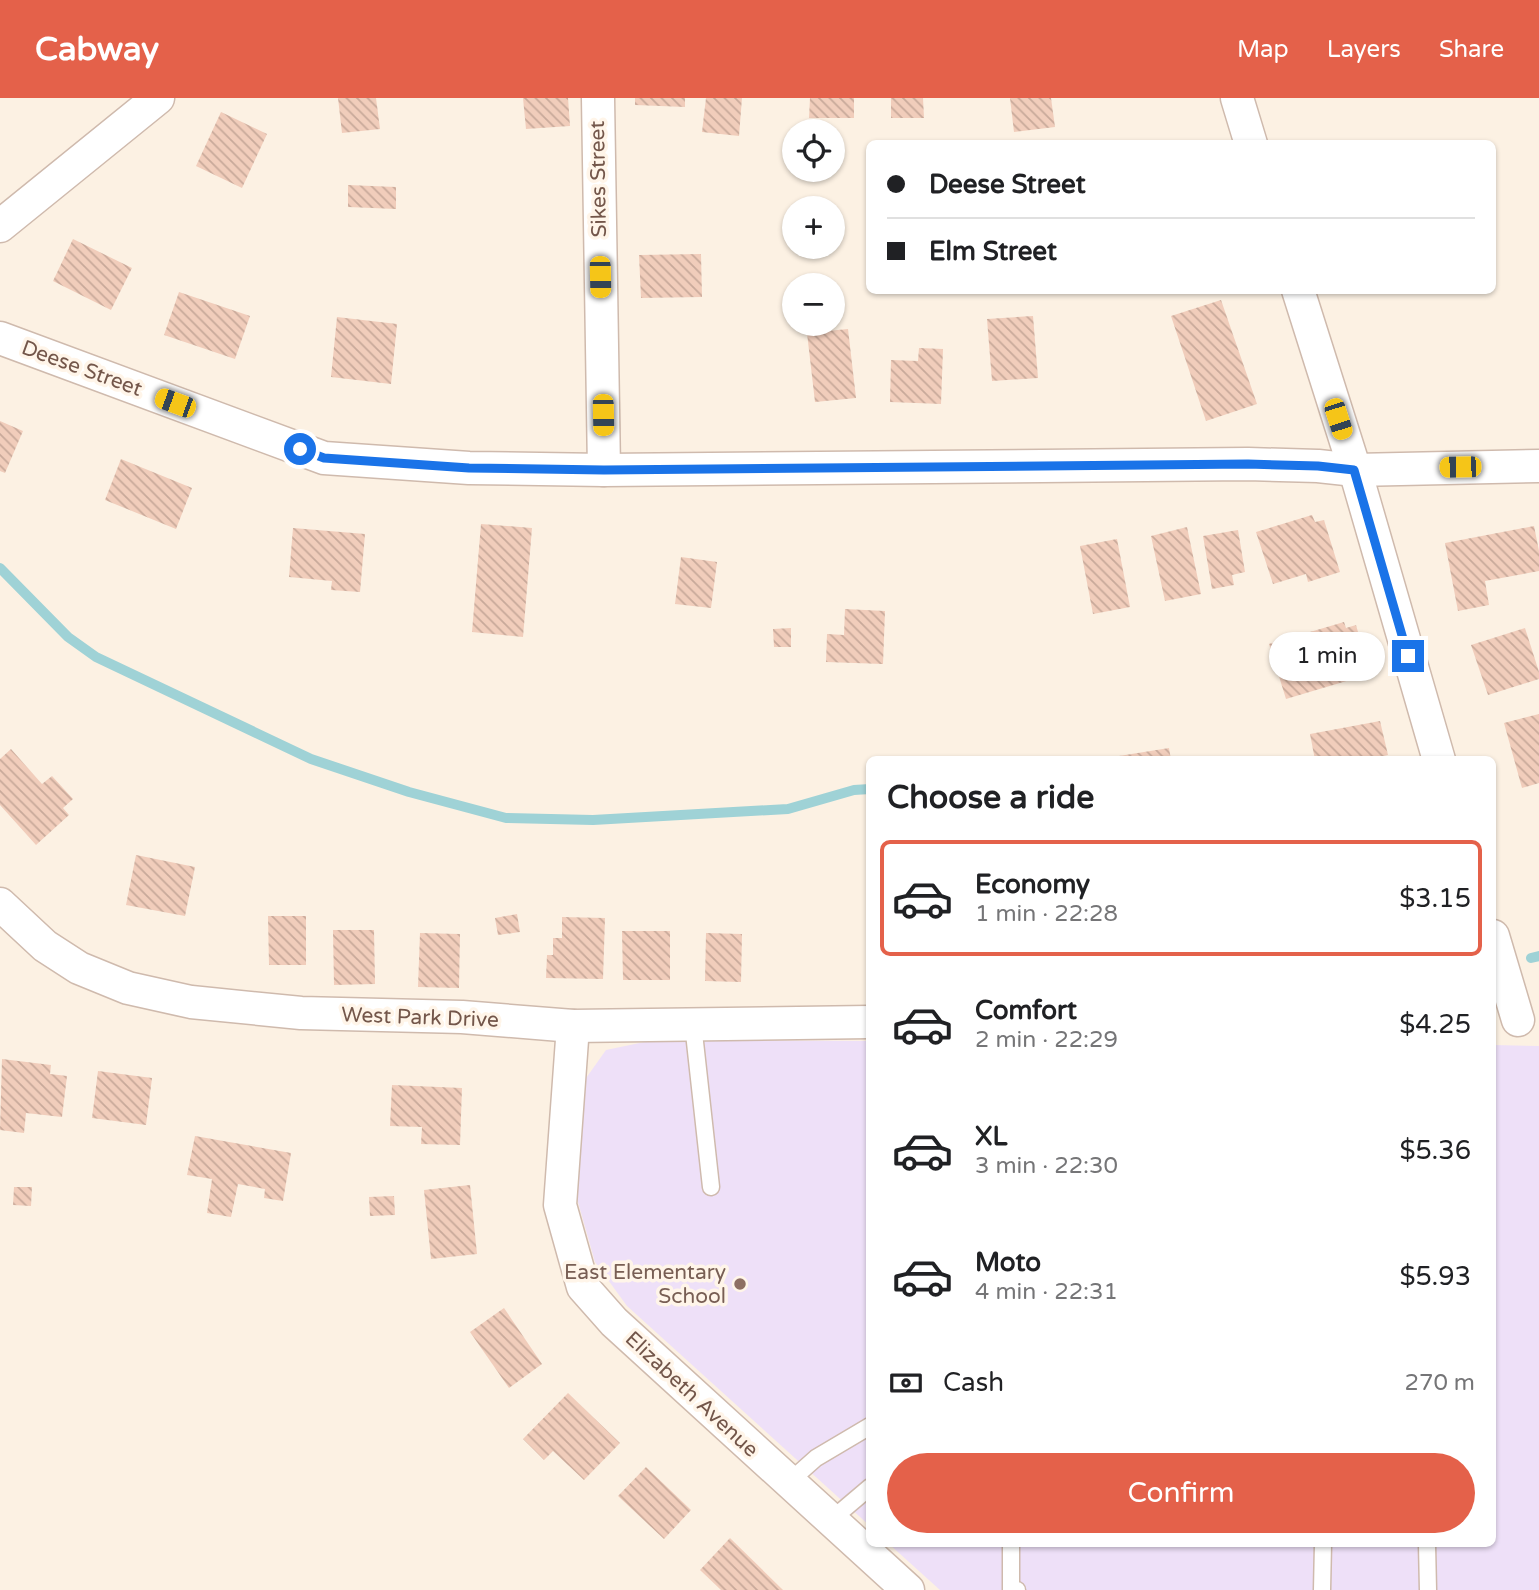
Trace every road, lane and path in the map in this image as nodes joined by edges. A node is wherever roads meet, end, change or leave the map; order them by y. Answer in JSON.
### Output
{"nodes":[{"id":1,"x":158,"y":98,"type":"edge"},
{"id":2,"x":598,"y":98,"type":"edge"},
{"id":3,"x":1237,"y":98,"type":"edge"},
{"id":4,"x":1250,"y":140,"type":"edge"},
{"id":5,"x":0,"y":226,"type":"edge"},
{"id":6,"x":1299,"y":294,"type":"edge"},
{"id":7,"x":0,"y":338,"type":"edge"},
{"id":8,"x":1539,"y":466,"type":"edge"},
{"id":9,"x":604,"y":470,"type":"junction"},
{"id":10,"x":1354,"y":470,"type":"junction"},
{"id":11,"x":1438,"y":756,"type":"edge"},
{"id":12,"x":0,"y":904,"type":"edge"},
{"id":13,"x":1496,"y":946,"type":"edge"},
{"id":14,"x":1517,"y":1020,"type":"edge"},
{"id":15,"x":866,"y":1022,"type":"edge"},
{"id":16,"x":693,"y":1024,"type":"junction"},
{"id":17,"x":573,"y":1026,"type":"junction"},
{"id":18,"x":711,"y":1187,"type":"dead end"},
{"id":19,"x":866,"y":1428,"type":"edge"},
{"id":20,"x":789,"y":1482,"type":"junction"},
{"id":21,"x":866,"y":1490,"type":"edge"},
{"id":22,"x":831,"y":1520,"type":"junction"},
{"id":23,"x":1011,"y":1547,"type":"edge"},
{"id":24,"x":1323,"y":1547,"type":"edge"},
{"id":25,"x":1427,"y":1547,"type":"edge"},
{"id":26,"x":908,"y":1590,"type":"edge"},
{"id":27,"x":1017,"y":1590,"type":"edge"},
{"id":28,"x":1322,"y":1590,"type":"edge"},
{"id":29,"x":1428,"y":1590,"type":"edge"}],
"edges":[{"from":1,"to":5,"type":"street"},
{"from":2,"to":9,"type":"street","name":"Sikes Street"},
{"from":3,"to":4,"type":"street"},
{"from":6,"to":10,"type":"street"},
{"from":7,"to":9,"type":"street","name":"Deese Street"},
{"from":8,"to":10,"type":"street","name":"Deese Street"},
{"from":9,"to":10,"type":"street","name":"Deese Street"},
{"from":10,"to":11,"type":"street"},
{"from":12,"to":17,"type":"street","name":"West Park Drive"},
{"from":13,"to":14,"type":"street"},
{"from":15,"to":16,"type":"street","name":"West Park Drive"},
{"from":16,"to":17,"type":"street","name":"West Park Drive"},
{"from":16,"to":18,"type":"lane"},
{"from":17,"to":20,"type":"street","name":"Elizabeth Avenue"},
{"from":19,"to":20,"type":"lane"},
{"from":20,"to":22,"type":"street","name":"Elizabeth Avenue"},
{"from":21,"to":22,"type":"lane"},
{"from":22,"to":26,"type":"street","name":"Elizabeth Avenue"},
{"from":23,"to":27,"type":"lane"},
{"from":24,"to":28,"type":"lane"},
{"from":25,"to":29,"type":"lane"}]}
